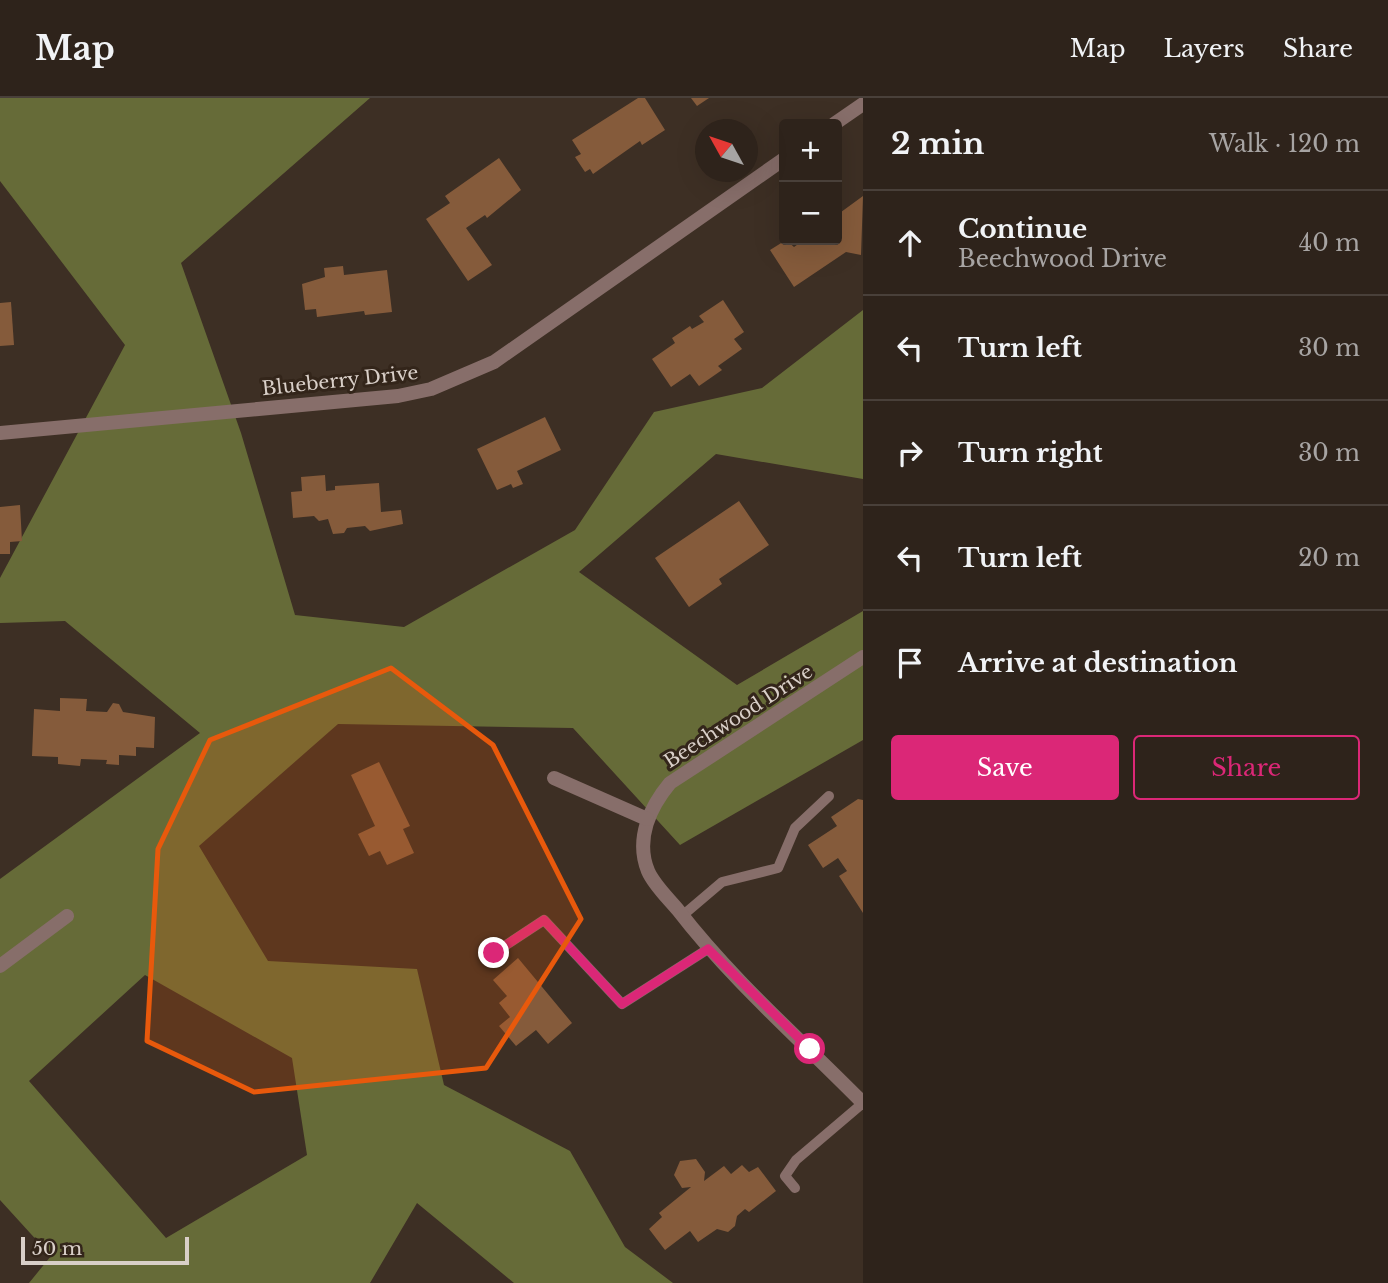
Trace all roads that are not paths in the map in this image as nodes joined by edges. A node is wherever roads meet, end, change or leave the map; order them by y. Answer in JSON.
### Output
{"nodes":[{"id":1,"x":863,"y":104,"type":"edge"},
{"id":2,"x":841,"y":119,"type":"edge"},
{"id":3,"x":779,"y":162,"type":"edge"},
{"id":4,"x":0,"y":433,"type":"edge"},
{"id":5,"x":863,"y":656,"type":"edge"},
{"id":6,"x":554,"y":778,"type":"dead end"},
{"id":7,"x":829,"y":796,"type":"dead end"},
{"id":8,"x":647,"y":819,"type":"junction"},
{"id":9,"x":67,"y":916,"type":"dead end"},
{"id":10,"x":682,"y":916,"type":"junction"},
{"id":11,"x":708,"y":949,"type":"junction"},
{"id":12,"x":494,"y":953,"type":"dead end"},
{"id":13,"x":0,"y":966,"type":"edge"},
{"id":14,"x":863,"y":1103,"type":"edge"},
{"id":15,"x":796,"y":1188,"type":"dead end"}],
"edges":[{"from":1,"to":2,"type":"street"},
{"from":3,"to":4,"type":"street","name":"Blueberry Drive"},
{"from":5,"to":8,"type":"street","name":"Beechwood Drive"},
{"from":6,"to":8,"type":"street"},
{"from":7,"to":10,"type":"lane"},
{"from":8,"to":10,"type":"street","name":"Beechwood Drive"},
{"from":9,"to":13,"type":"street"},
{"from":10,"to":11,"type":"street","name":"Beechwood Drive"},
{"from":11,"to":12,"type":"lane"},
{"from":11,"to":14,"type":"street","name":"Beechwood Drive"},
{"from":14,"to":15,"type":"lane"}]}
